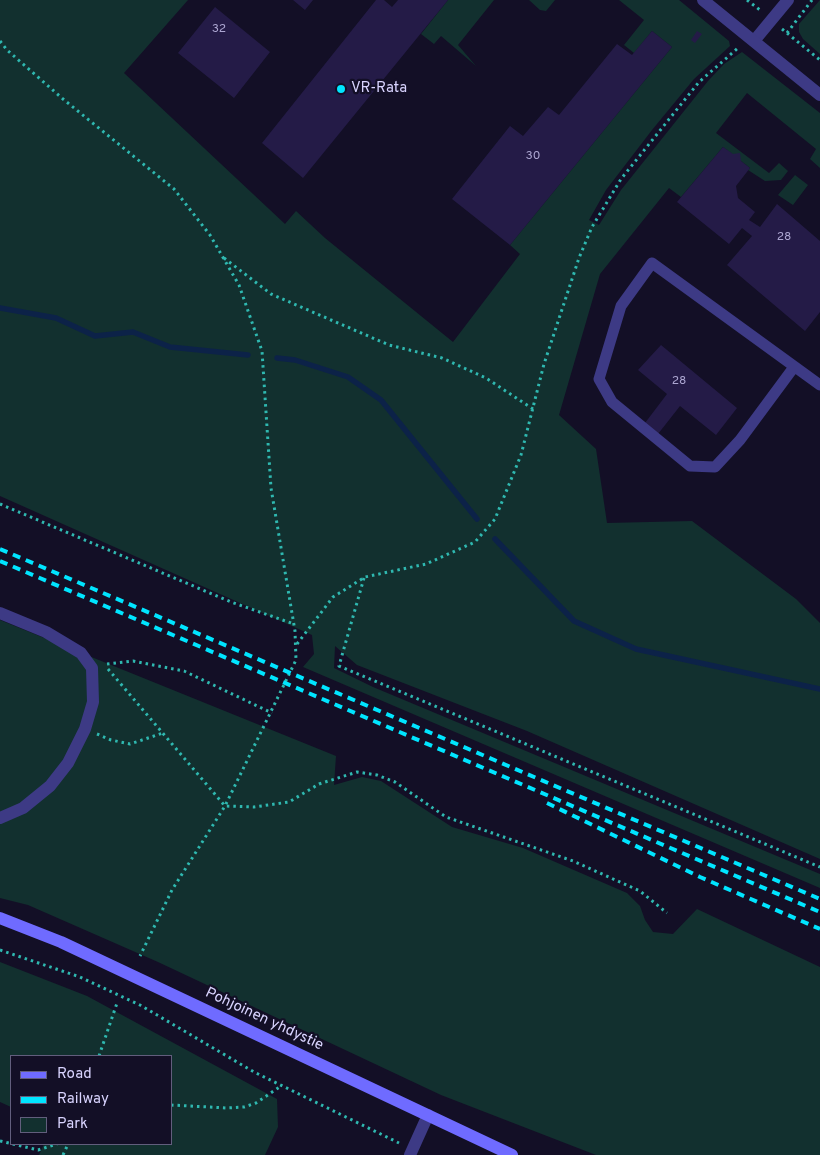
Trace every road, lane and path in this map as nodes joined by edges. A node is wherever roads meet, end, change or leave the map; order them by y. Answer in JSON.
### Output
{"nodes":[{"id":1,"x":703,"y":0,"type":"edge"},
{"id":2,"x":788,"y":0,"type":"edge"},
{"id":3,"x":812,"y":0,"type":"edge"},
{"id":4,"x":786,"y":33,"type":"dead end"},
{"id":5,"x":0,"y":41,"type":"edge"},
{"id":6,"x":754,"y":41,"type":"junction"},
{"id":7,"x":729,"y":54,"type":"dead end"},
{"id":8,"x":820,"y":95,"type":"edge"},
{"id":9,"x":223,"y":257,"type":"junction"},
{"id":10,"x":794,"y":367,"type":"junction"},
{"id":11,"x":820,"y":385,"type":"edge"},
{"id":12,"x":533,"y":409,"type":"junction"},
{"id":13,"x":0,"y":504,"type":"edge"},
{"id":14,"x":364,"y":577,"type":"junction"},
{"id":15,"x":0,"y":613,"type":"edge"},
{"id":16,"x":294,"y":624,"type":"junction"},
{"id":17,"x":297,"y":644,"type":"junction"},
{"id":18,"x":272,"y":713,"type":"junction"},
{"id":19,"x":86,"y":729,"type":"junction"},
{"id":20,"x":163,"y":733,"type":"junction"},
{"id":21,"x":225,"y":806,"type":"junction"},
{"id":22,"x":0,"y":818,"type":"edge"},
{"id":23,"x":820,"y":867,"type":"edge"},
{"id":24,"x":667,"y":913,"type":"dead end"},
{"id":25,"x":0,"y":918,"type":"edge"},
{"id":26,"x":0,"y":950,"type":"edge"},
{"id":27,"x":140,"y":956,"type":"dead end"},
{"id":28,"x":117,"y":1003,"type":"dead end"},
{"id":29,"x":99,"y":1055,"type":"edge"},
{"id":30,"x":282,"y":1086,"type":"junction"},
{"id":31,"x":172,"y":1105,"type":"edge"},
{"id":32,"x":428,"y":1115,"type":"junction"},
{"id":33,"x":17,"y":1145,"type":"edge"},
{"id":34,"x":54,"y":1145,"type":"edge"},
{"id":35,"x":411,"y":1152,"type":"edge"},
{"id":36,"x":512,"y":1155,"type":"edge"}],
"edges":[{"from":1,"to":6,"type":"street"},
{"from":2,"to":6,"type":"street"},
{"from":3,"to":4,"type":"path"},
{"from":5,"to":9,"type":"path"},
{"from":6,"to":8,"type":"street"},
{"from":7,"to":12,"type":"path"},
{"from":9,"to":12,"type":"path"},
{"from":9,"to":16,"type":"path"},
{"from":10,"to":10,"type":"lane"},
{"from":10,"to":11,"type":"lane"},
{"from":12,"to":14,"type":"path"},
{"from":13,"to":16,"type":"path"},
{"from":14,"to":17,"type":"path"},
{"from":14,"to":23,"type":"path"},
{"from":15,"to":19,"type":"street"},
{"from":16,"to":17,"type":"path"},
{"from":17,"to":18,"type":"path"},
{"from":18,"to":20,"type":"path"},
{"from":18,"to":21,"type":"path"},
{"from":19,"to":20,"type":"path"},
{"from":19,"to":22,"type":"street"},
{"from":20,"to":21,"type":"path"},
{"from":21,"to":24,"type":"path"},
{"from":21,"to":27,"type":"path"},
{"from":25,"to":32,"type":"main road","name":"Pohjoinen yhdystie"},
{"from":26,"to":30,"type":"path"},
{"from":28,"to":29,"type":"path"},
{"from":30,"to":31,"type":"path"},
{"from":30,"to":35,"type":"path"},
{"from":32,"to":35,"type":"street"},
{"from":32,"to":36,"type":"main road","name":"Pohjoinen yhdystie"},
{"from":33,"to":34,"type":"path"}]}
